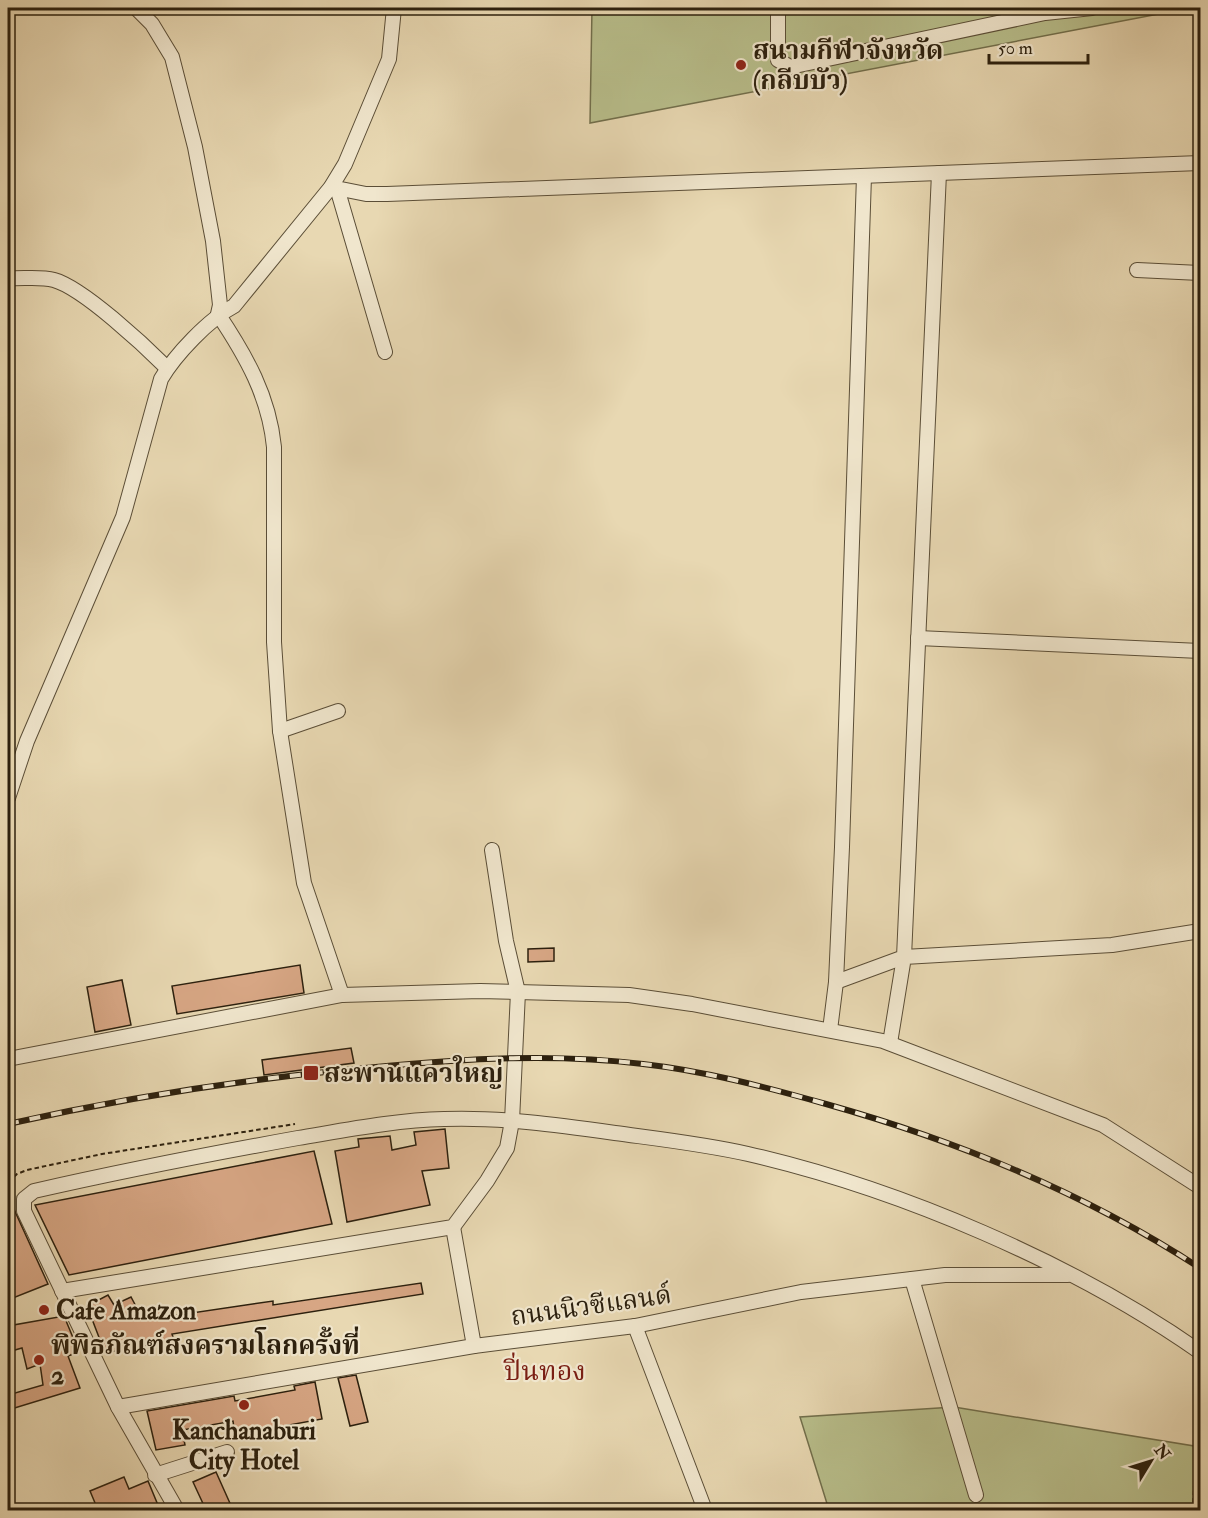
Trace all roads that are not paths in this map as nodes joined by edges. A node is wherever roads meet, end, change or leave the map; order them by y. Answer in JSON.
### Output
{"nodes":[{"id":1,"x":136,"y":8,"type":"edge"},
{"id":2,"x":394,"y":8,"type":"edge"},
{"id":3,"x":778,"y":8,"type":"edge"},
{"id":4,"x":1092,"y":8,"type":"edge"},
{"id":5,"x":1041,"y":10,"type":"edge"},
{"id":6,"x":1200,"y":163,"type":"edge"},
{"id":7,"x":939,"y":173,"type":"junction"},
{"id":8,"x":864,"y":176,"type":"junction"},
{"id":9,"x":334,"y":188,"type":"junction"},
{"id":10,"x":1137,"y":270,"type":"dead end"},
{"id":11,"x":1200,"y":273,"type":"edge"},
{"id":12,"x":8,"y":278,"type":"edge"},
{"id":13,"x":218,"y":314,"type":"junction"},
{"id":14,"x":384,"y":352,"type":"dead end"},
{"id":15,"x":168,"y":368,"type":"junction"},
{"id":16,"x":918,"y":638,"type":"junction"},
{"id":17,"x":1200,"y":651,"type":"edge"},
{"id":18,"x":338,"y":711,"type":"dead end"},
{"id":19,"x":280,"y":730,"type":"junction"},
{"id":20,"x":8,"y":798,"type":"edge"},
{"id":21,"x":492,"y":850,"type":"dead end"},
{"id":22,"x":1200,"y":932,"type":"edge"},
{"id":23,"x":904,"y":957,"type":"junction"},
{"id":24,"x":836,"y":982,"type":"junction"},
{"id":25,"x":518,"y":992,"type":"junction"},
{"id":26,"x":342,"y":995,"type":"junction"},
{"id":27,"x":830,"y":1030,"type":"junction"},
{"id":28,"x":890,"y":1043,"type":"junction"},
{"id":29,"x":8,"y":1059,"type":"edge"},
{"id":30,"x":512,"y":1120,"type":"junction"},
{"id":31,"x":1200,"y":1188,"type":"edge"},
{"id":32,"x":453,"y":1227,"type":"junction"},
{"id":33,"x":1072,"y":1275,"type":"junction"},
{"id":34,"x":912,"y":1279,"type":"junction"},
{"id":35,"x":62,"y":1291,"type":"junction"},
{"id":36,"x":635,"y":1326,"type":"junction"},
{"id":37,"x":474,"y":1346,"type":"junction"},
{"id":38,"x":1200,"y":1352,"type":"edge"},
{"id":39,"x":118,"y":1407,"type":"junction"},
{"id":40,"x":227,"y":1452,"type":"dead end"},
{"id":41,"x":154,"y":1475,"type":"junction"},
{"id":42,"x":976,"y":1495,"type":"dead end"},
{"id":43,"x":177,"y":1510,"type":"edge"},
{"id":44,"x":705,"y":1510,"type":"edge"}],
"edges":[{"from":1,"to":13,"type":"street"},
{"from":2,"to":9,"type":"street"},
{"from":3,"to":5,"type":"street"},
{"from":4,"to":5,"type":"street"},
{"from":6,"to":7,"type":"street"},
{"from":7,"to":8,"type":"street"},
{"from":7,"to":16,"type":"street"},
{"from":8,"to":9,"type":"street"},
{"from":8,"to":24,"type":"street"},
{"from":9,"to":13,"type":"street"},
{"from":9,"to":14,"type":"street"},
{"from":10,"to":11,"type":"street"},
{"from":12,"to":15,"type":"street"},
{"from":13,"to":15,"type":"street"},
{"from":13,"to":19,"type":"street"},
{"from":15,"to":20,"type":"street"},
{"from":16,"to":17,"type":"street"},
{"from":16,"to":23,"type":"street"},
{"from":18,"to":19,"type":"street"},
{"from":19,"to":26,"type":"street"},
{"from":21,"to":25,"type":"street"},
{"from":22,"to":23,"type":"street"},
{"from":23,"to":24,"type":"street"},
{"from":23,"to":28,"type":"street"},
{"from":24,"to":27,"type":"street"},
{"from":25,"to":26,"type":"street"},
{"from":25,"to":27,"type":"street"},
{"from":25,"to":30,"type":"street"},
{"from":26,"to":29,"type":"street"},
{"from":27,"to":28,"type":"street"},
{"from":28,"to":31,"type":"street"},
{"from":30,"to":32,"type":"street"},
{"from":30,"to":33,"type":"street"},
{"from":30,"to":35,"type":"street"},
{"from":32,"to":35,"type":"street"},
{"from":32,"to":37,"type":"street"},
{"from":33,"to":34,"type":"street","name":"ถนนนิวซีแลนด์"},
{"from":33,"to":38,"type":"street"},
{"from":34,"to":36,"type":"street","name":"ถนนนิวซีแลนด์"},
{"from":34,"to":42,"type":"street"},
{"from":35,"to":39,"type":"street"},
{"from":36,"to":37,"type":"street","name":"ถนนนิวซีแลนด์"},
{"from":36,"to":44,"type":"street"},
{"from":37,"to":39,"type":"street","name":"ถนนนิวซีแลนด์"},
{"from":39,"to":41,"type":"street"},
{"from":40,"to":41,"type":"street"},
{"from":41,"to":43,"type":"street"}]}
